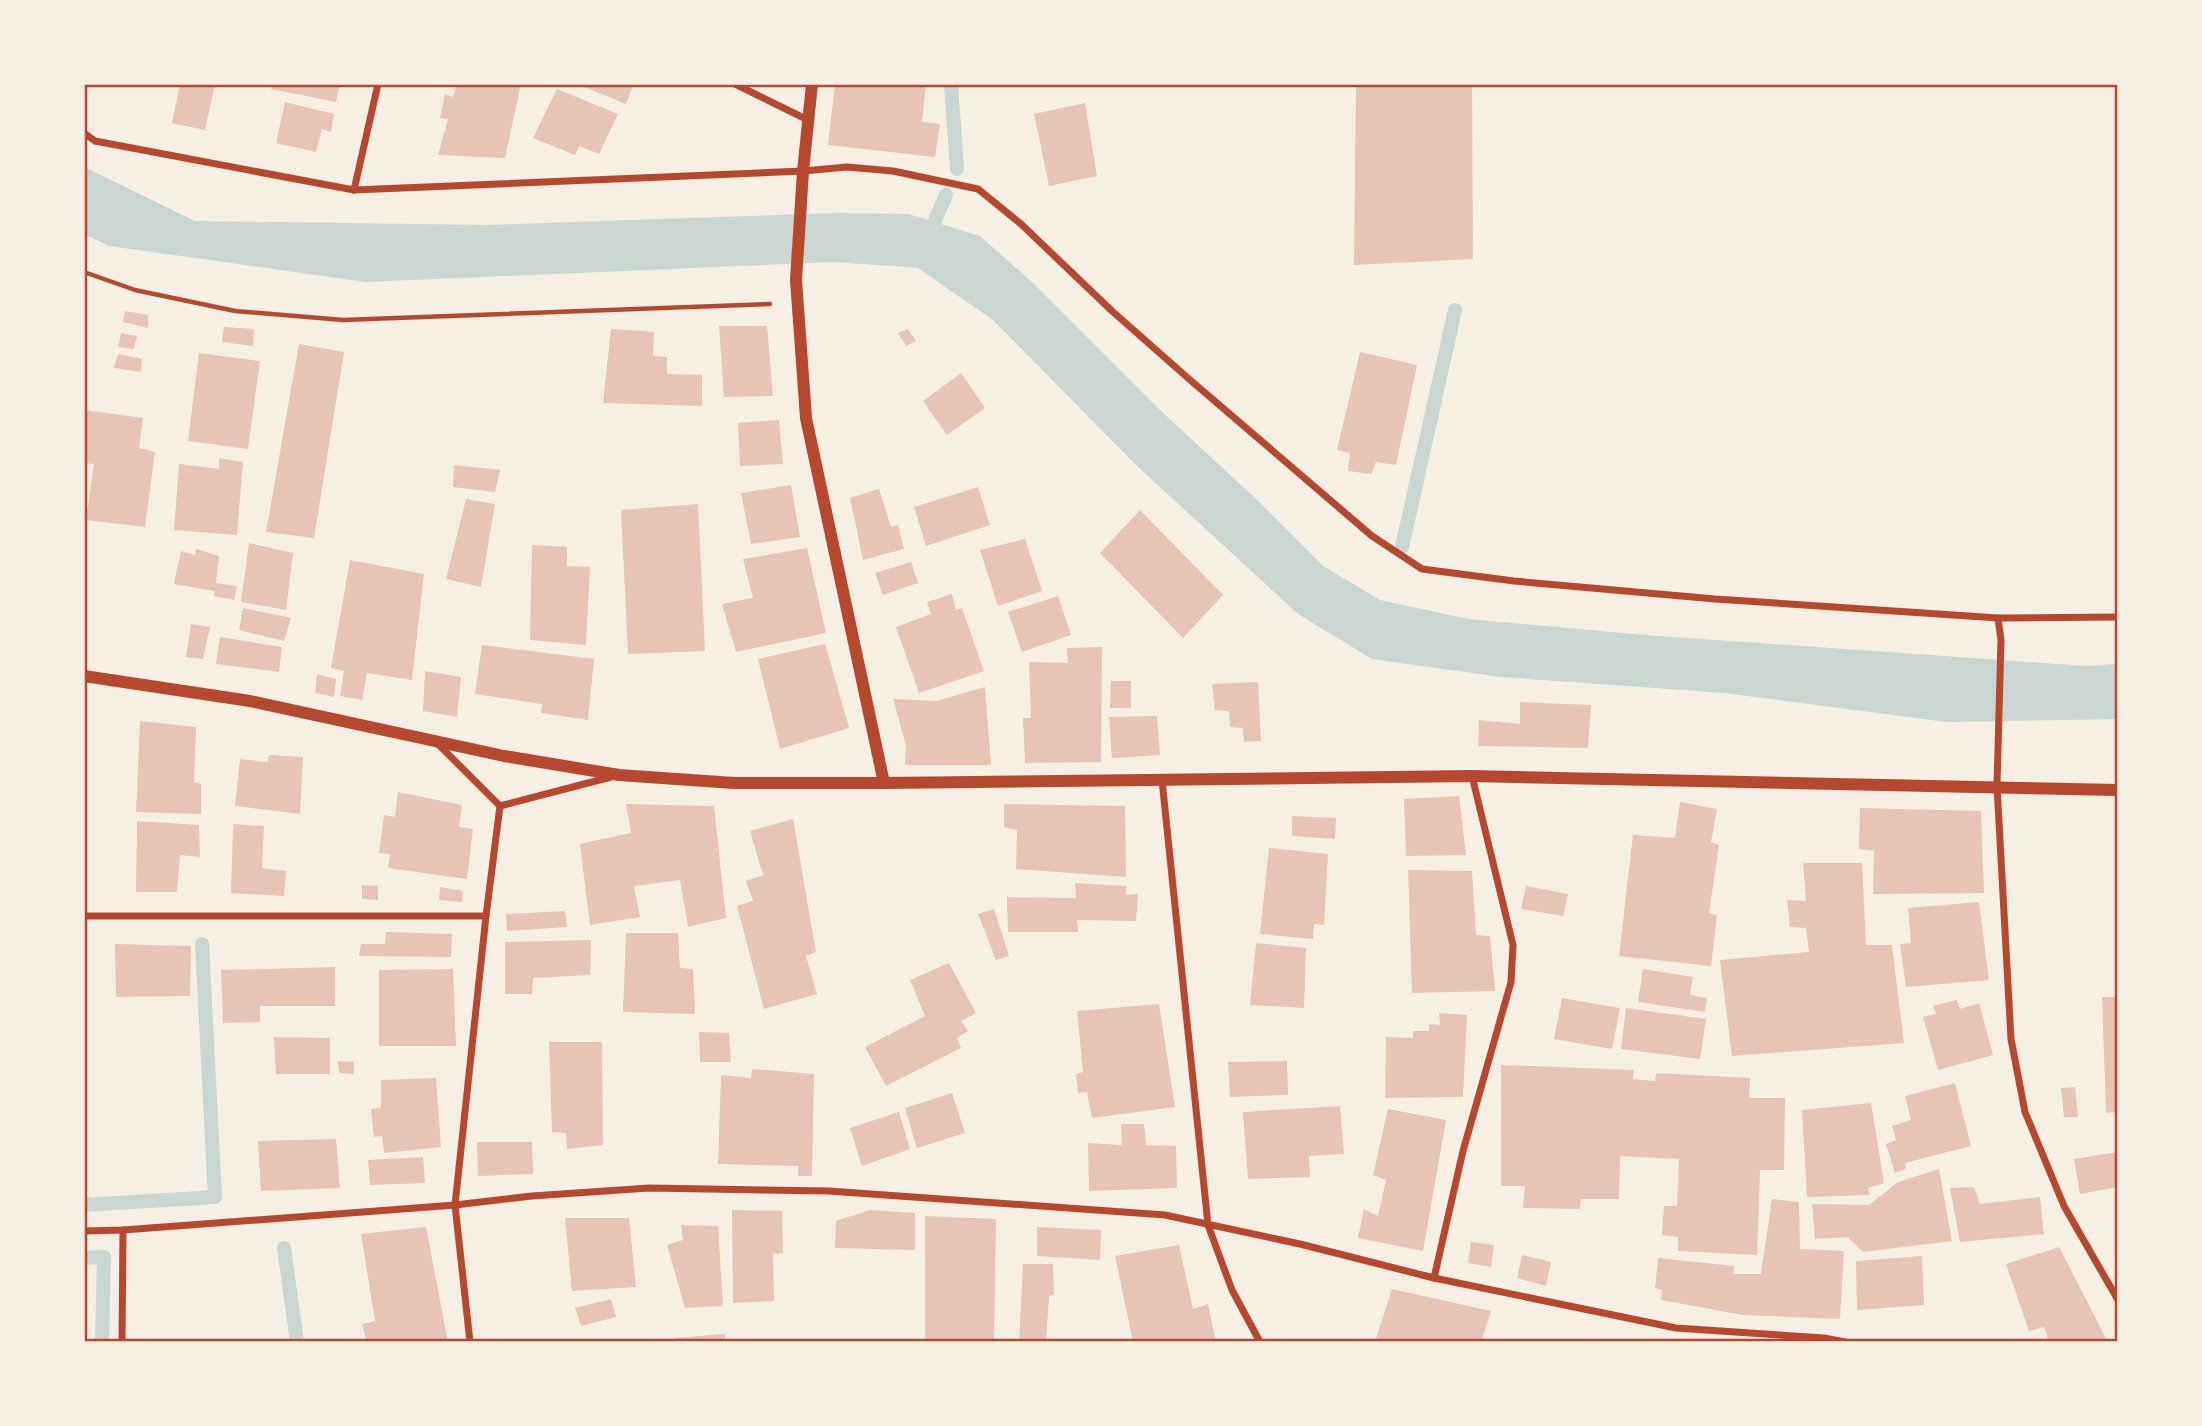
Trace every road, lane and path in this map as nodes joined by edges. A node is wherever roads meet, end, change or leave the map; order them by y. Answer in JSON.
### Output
{"nodes":[{"id":1,"x":379,"y":84,"type":"edge"},
{"id":2,"x":735,"y":84,"type":"edge"},
{"id":3,"x":812,"y":84,"type":"edge"},
{"id":4,"x":808,"y":120,"type":"junction"},
{"id":5,"x":84,"y":133,"type":"edge"},
{"id":6,"x":803,"y":171,"type":"junction"},
{"id":7,"x":354,"y":190,"type":"junction"},
{"id":8,"x":84,"y":272,"type":"edge"},
{"id":9,"x":799,"y":303,"type":"junction"},
{"id":10,"x":2118,"y":617,"type":"edge"},
{"id":11,"x":1998,"y":618,"type":"junction"},
{"id":12,"x":84,"y":676,"type":"edge"},
{"id":13,"x":434,"y":741,"type":"junction"},
{"id":14,"x":618,"y":775,"type":"junction"},
{"id":15,"x":1472,"y":776,"type":"junction"},
{"id":16,"x":1162,"y":780,"type":"junction"},
{"id":17,"x":884,"y":783,"type":"junction"},
{"id":18,"x":1997,"y":786,"type":"junction"},
{"id":19,"x":2118,"y":790,"type":"edge"},
{"id":20,"x":500,"y":806,"type":"junction"},
{"id":21,"x":84,"y":916,"type":"edge"},
{"id":22,"x":486,"y":916,"type":"junction"},
{"id":23,"x":455,"y":1205,"type":"junction"},
{"id":24,"x":1208,"y":1225,"type":"junction"},
{"id":25,"x":123,"y":1230,"type":"junction"},
{"id":26,"x":84,"y":1231,"type":"edge"},
{"id":27,"x":1434,"y":1278,"type":"junction"},
{"id":28,"x":2118,"y":1300,"type":"edge"},
{"id":29,"x":122,"y":1342,"type":"edge"},
{"id":30,"x":470,"y":1342,"type":"edge"},
{"id":31,"x":1260,"y":1342,"type":"edge"},
{"id":32,"x":1845,"y":1342,"type":"edge"}],
"edges":[{"from":1,"to":7,"type":"street"},
{"from":2,"to":4,"type":"street"},
{"from":3,"to":4,"type":"street"},
{"from":4,"to":6,"type":"street"},
{"from":5,"to":7,"type":"street"},
{"from":6,"to":7,"type":"street"},
{"from":6,"to":9,"type":"street"},
{"from":6,"to":11,"type":"street"},
{"from":8,"to":9,"type":"path"},
{"from":9,"to":17,"type":"street"},
{"from":10,"to":11,"type":"street"},
{"from":11,"to":18,"type":"street"},
{"from":12,"to":13,"type":"street"},
{"from":13,"to":14,"type":"street"},
{"from":13,"to":20,"type":"street"},
{"from":14,"to":17,"type":"street"},
{"from":14,"to":20,"type":"street"},
{"from":15,"to":16,"type":"street"},
{"from":15,"to":18,"type":"street"},
{"from":15,"to":27,"type":"street"},
{"from":16,"to":17,"type":"street"},
{"from":16,"to":24,"type":"street"},
{"from":18,"to":19,"type":"street"},
{"from":18,"to":28,"type":"street"},
{"from":20,"to":22,"type":"street"},
{"from":21,"to":22,"type":"street"},
{"from":22,"to":23,"type":"street"},
{"from":23,"to":24,"type":"street"},
{"from":23,"to":25,"type":"street"},
{"from":23,"to":30,"type":"street"},
{"from":24,"to":27,"type":"street"},
{"from":24,"to":31,"type":"street"},
{"from":25,"to":26,"type":"street"},
{"from":25,"to":29,"type":"street"},
{"from":27,"to":32,"type":"street"}]}
